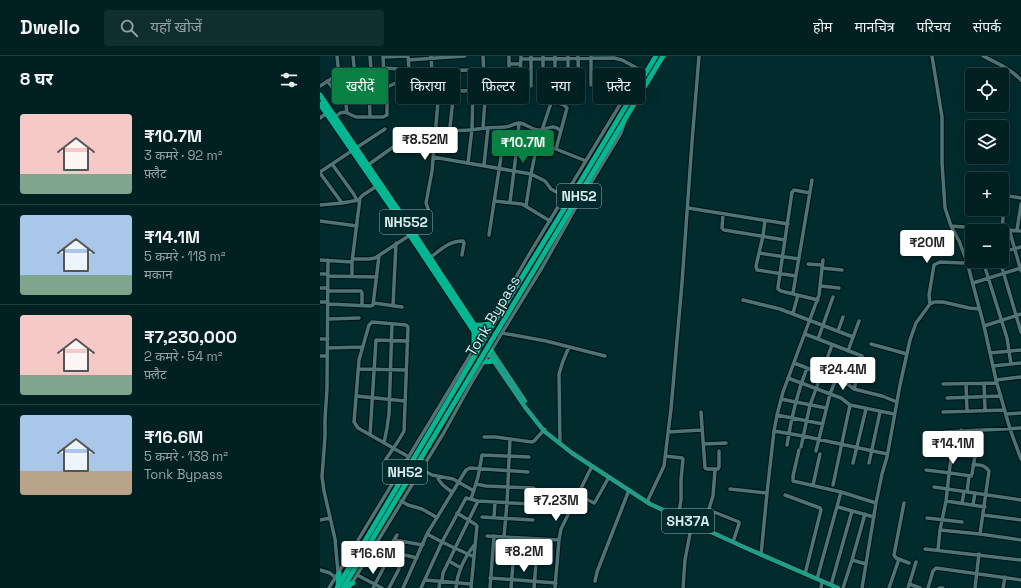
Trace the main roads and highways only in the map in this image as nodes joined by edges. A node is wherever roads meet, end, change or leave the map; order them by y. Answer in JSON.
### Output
{"nodes":[{"id":1,"x":656,"y":56,"type":"edge"},
{"id":2,"x":663,"y":56,"type":"edge"},
{"id":3,"x":320,"y":95,"type":"edge"},
{"id":4,"x":320,"y":104,"type":"edge"},
{"id":5,"x":355,"y":149,"type":"junction"},
{"id":6,"x":411,"y":233,"type":"junction"},
{"id":7,"x":475,"y":324,"type":"junction"},
{"id":8,"x":489,"y":324,"type":"road end"},
{"id":9,"x":474,"y":331,"type":"junction"},
{"id":10,"x":481,"y":338,"type":"junction"},
{"id":11,"x":474,"y":349,"type":"road end"},
{"id":12,"x":490,"y":352,"type":"junction"},
{"id":13,"x":482,"y":361,"type":"junction"},
{"id":14,"x":495,"y":361,"type":"junction"},
{"id":15,"x":544,"y":430,"type":"junction"},
{"id":16,"x":337,"y":576,"type":"road end"},
{"id":17,"x":351,"y":586,"type":"edge"},
{"id":18,"x":340,"y":587,"type":"edge"},
{"id":19,"x":838,"y":588,"type":"edge"}],
"edges":[{"from":1,"to":18,"type":"highway","number":"NH52","bridge":true},
{"from":2,"to":13,"type":"highway","name":"Tonk Bypass","number":"NH52","bridge":true},
{"from":3,"to":5,"type":"highway","number":"NH552"},
{"from":4,"to":5,"type":"highway","number":"NH552"},
{"from":5,"to":6,"type":"highway","number":"NH552"},
{"from":5,"to":6,"type":"highway","number":"NH552"},
{"from":6,"to":7,"type":"highway","number":"NH552"},
{"from":6,"to":9,"type":"highway","number":"NH552"},
{"from":7,"to":8,"type":"highway"},
{"from":7,"to":10,"type":"highway","number":"NH552"},
{"from":9,"to":10,"type":"highway","number":"NH552"},
{"from":9,"to":11,"type":"highway"},
{"from":10,"to":12,"type":"highway","number":"NH552"},
{"from":12,"to":14,"type":"main road","number":"SH37A"},
{"from":12,"to":15,"type":"main road","number":"SH37A"},
{"from":13,"to":14,"type":"highway"},
{"from":13,"to":18,"type":"highway","name":"Tonk Bypass","number":"NH52"},
{"from":14,"to":15,"type":"main road","number":"SH37A"},
{"from":15,"to":19,"type":"main road","number":"SH37A"},
{"from":16,"to":18,"type":"highway"},
{"from":17,"to":18,"type":"highway"}]}
